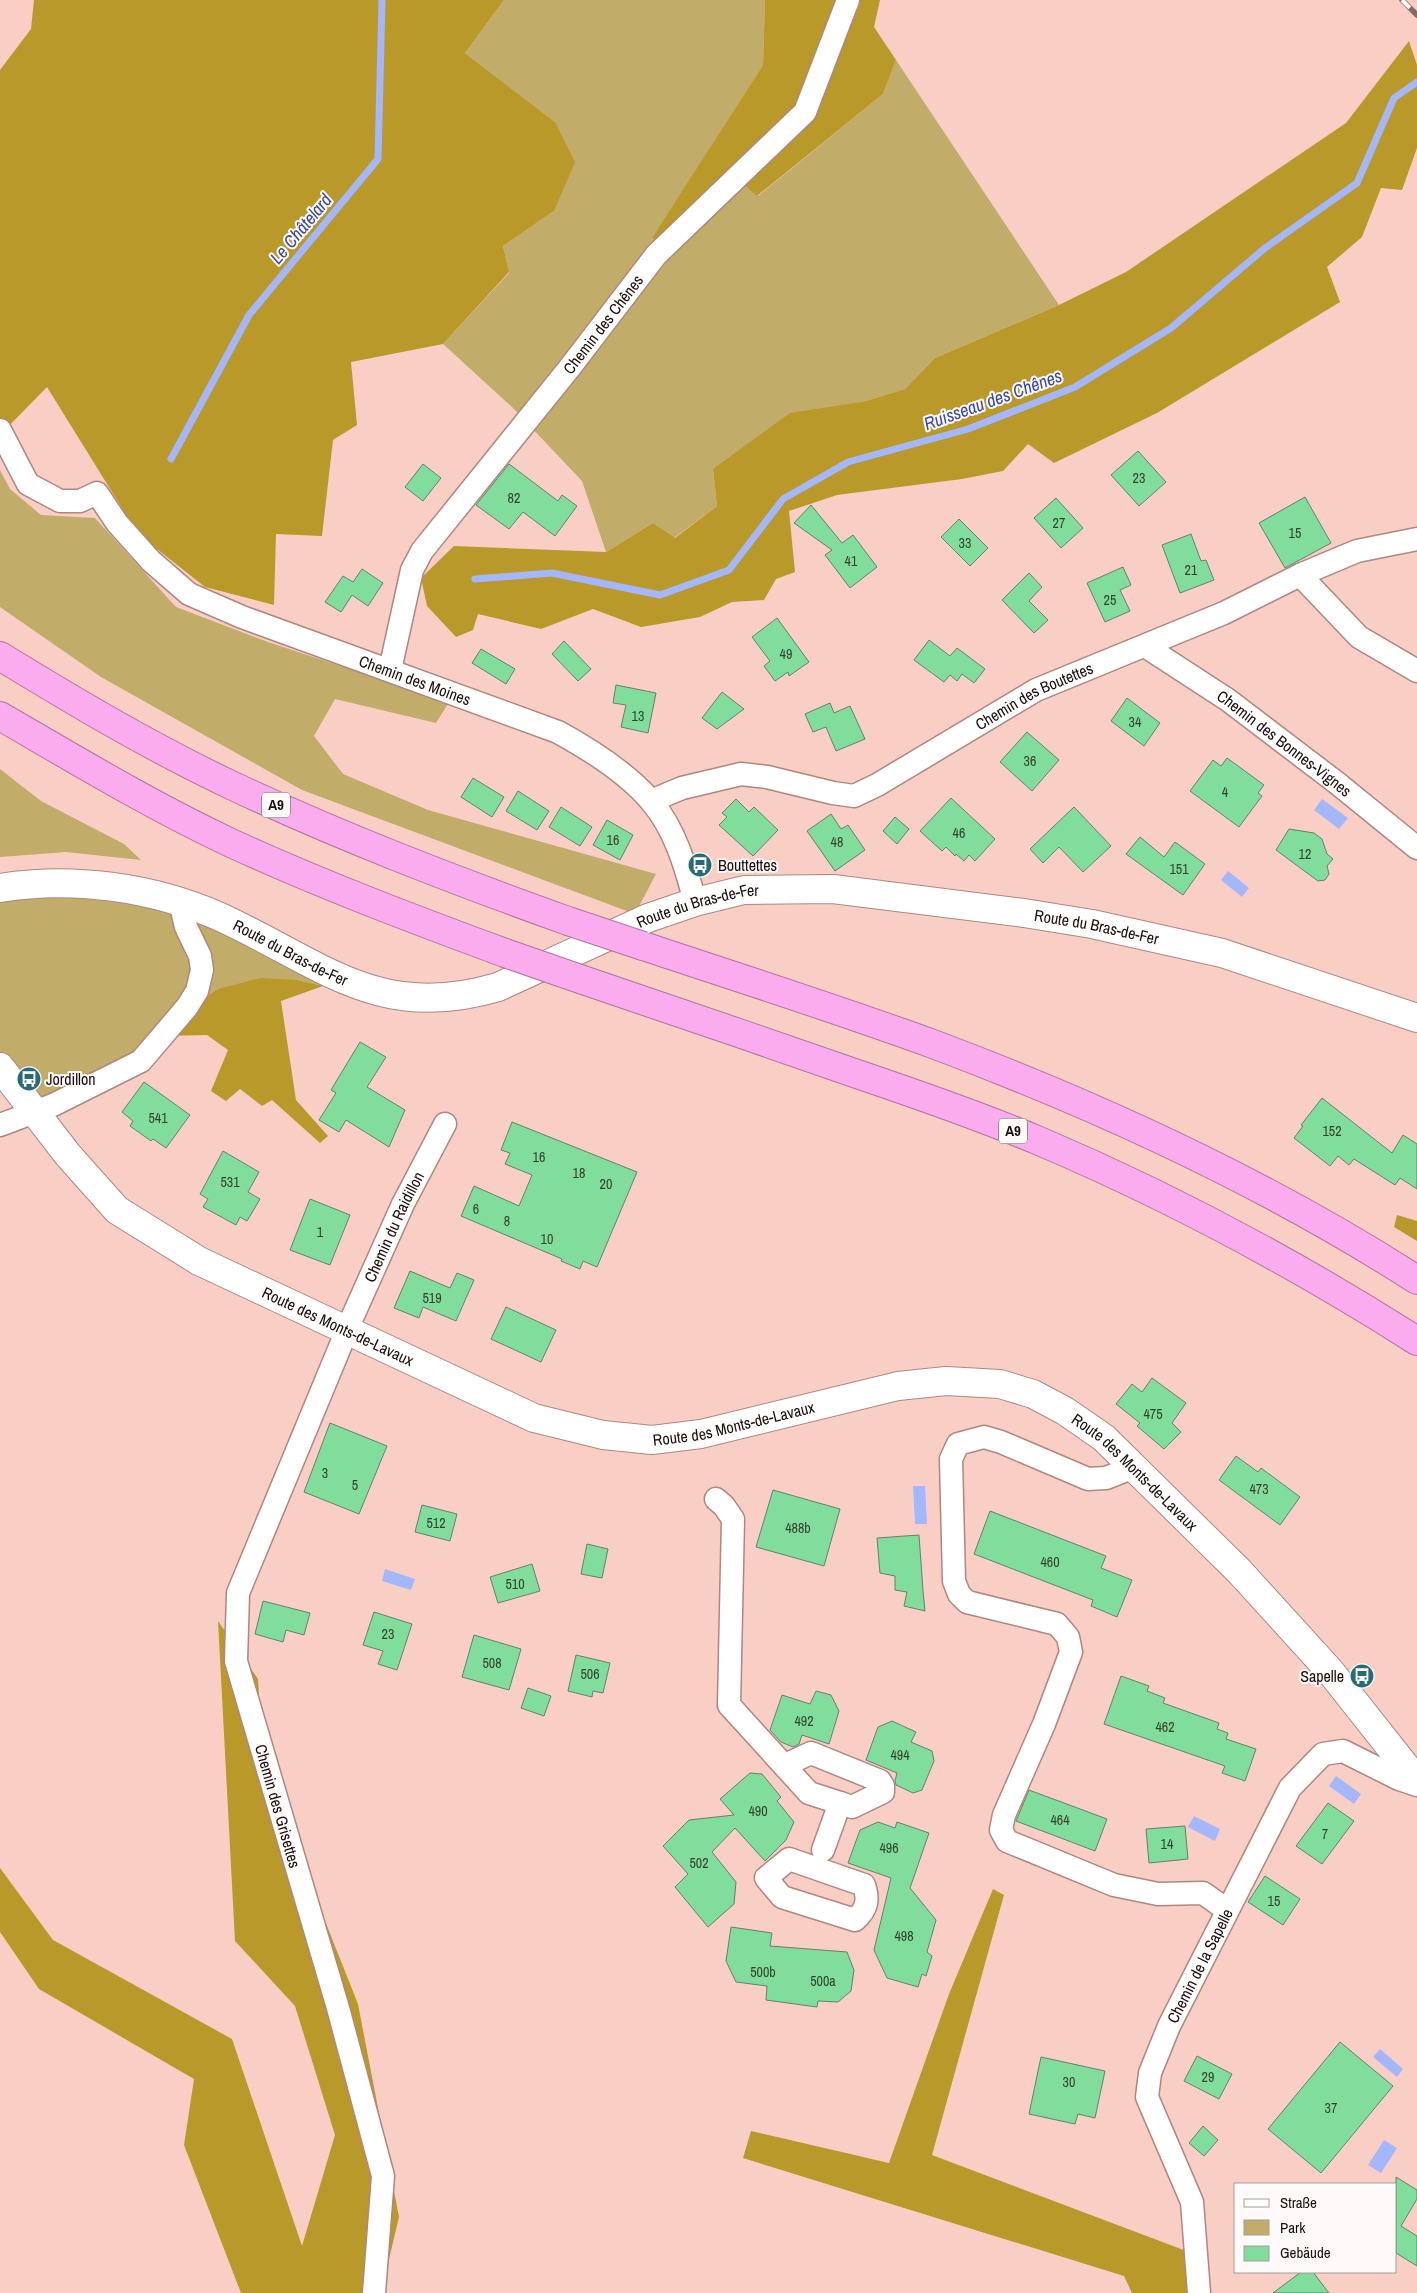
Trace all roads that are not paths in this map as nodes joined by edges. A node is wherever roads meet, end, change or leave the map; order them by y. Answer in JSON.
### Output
{"nodes":[{"id":1,"x":848,"y":0,"type":"edge"},
{"id":2,"x":0,"y":430,"type":"edge"},
{"id":3,"x":1417,"y":539,"type":"edge"},
{"id":4,"x":1300,"y":575,"type":"junction"},
{"id":5,"x":0,"y":645,"type":"edge"},
{"id":6,"x":1145,"y":646,"type":"junction"},
{"id":7,"x":0,"y":656,"type":"edge"},
{"id":8,"x":390,"y":670,"type":"junction"},
{"id":9,"x":1417,"y":671,"type":"edge"},
{"id":10,"x":50,"y":686,"type":"junction"},
{"id":11,"x":0,"y":716,"type":"edge"},
{"id":12,"x":651,"y":801,"type":"junction"},
{"id":13,"x":1417,"y":848,"type":"edge"},
{"id":14,"x":0,"y":888,"type":"edge"},
{"id":15,"x":180,"y":902,"type":"junction"},
{"id":16,"x":695,"y":902,"type":"junction"},
{"id":17,"x":1417,"y":1018,"type":"edge"},
{"id":18,"x":0,"y":1067,"type":"edge"},
{"id":19,"x":34,"y":1112,"type":"junction"},
{"id":20,"x":446,"y":1124,"type":"dead end"},
{"id":21,"x":0,"y":1125,"type":"edge"},
{"id":22,"x":1417,"y":1280,"type":"edge"},
{"id":23,"x":347,"y":1332,"type":"junction"},
{"id":24,"x":1417,"y":1341,"type":"edge"},
{"id":25,"x":1134,"y":1467,"type":"junction"},
{"id":26,"x":716,"y":1499,"type":"dead end"},
{"id":27,"x":785,"y":1765,"type":"junction"},
{"id":28,"x":1417,"y":1783,"type":"edge"},
{"id":29,"x":840,"y":1803,"type":"junction"},
{"id":30,"x":823,"y":1850,"type":"junction"},
{"id":31,"x":789,"y":1859,"type":"junction"},
{"id":32,"x":830,"y":1873,"type":"junction"},
{"id":33,"x":1228,"y":1910,"type":"junction"},
{"id":34,"x":374,"y":2293,"type":"edge"},
{"id":35,"x":1199,"y":2293,"type":"edge"}],
"edges":[{"from":1,"to":8,"type":"street","name":"Chemin des Chênes"},
{"from":2,"to":8,"type":"street","name":"Chemin des Moines"},
{"from":3,"to":4,"type":"street","name":"Chemin des Boutettes"},
{"from":4,"to":6,"type":"street","name":"Chemin des Boutettes"},
{"from":4,"to":9,"type":"street"},
{"from":5,"to":10,"type":"highway"},
{"from":6,"to":12,"type":"street","name":"Chemin des Boutettes"},
{"from":6,"to":13,"type":"street","name":"Chemin des Bonnes-Vignes"},
{"from":7,"to":10,"type":"highway","number":"A9"},
{"from":8,"to":12,"type":"street","name":"Chemin des Moines"},
{"from":10,"to":22,"type":"highway","number":"A9","bridge":true},
{"from":11,"to":24,"type":"highway","number":"A9","bridge":true},
{"from":12,"to":16,"type":"street","name":"Chemin des Moines"},
{"from":14,"to":15,"type":"street","name":"Route du Bras-de-Fer"},
{"from":15,"to":16,"type":"street","name":"Route du Bras-de-Fer"},
{"from":15,"to":19,"type":"street"},
{"from":16,"to":17,"type":"street","name":"Route du Bras-de-Fer"},
{"from":18,"to":19,"type":"street","name":"Route des Monts-de-Lavaux"},
{"from":19,"to":21,"type":"street"},
{"from":19,"to":23,"type":"street","name":"Route des Monts-de-Lavaux"},
{"from":20,"to":23,"type":"street","name":"Chemin du Raidillon"},
{"from":23,"to":25,"type":"street","name":"Route des Monts-de-Lavaux"},
{"from":23,"to":34,"type":"street","name":"Chemin des Grisettes"},
{"from":25,"to":28,"type":"street","name":"Route des Monts-de-Lavaux"},
{"from":25,"to":33,"type":"street"},
{"from":26,"to":27,"type":"street"},
{"from":27,"to":29,"type":"street"},
{"from":27,"to":29,"type":"street"},
{"from":28,"to":33,"type":"street","name":"Chemin de la Sapelle"},
{"from":29,"to":30,"type":"street"},
{"from":30,"to":31,"type":"street"},
{"from":30,"to":32,"type":"street"},
{"from":31,"to":32,"type":"street"},
{"from":31,"to":32,"type":"street"},
{"from":33,"to":35,"type":"street","name":"Chemin de la Sapelle"}]}
